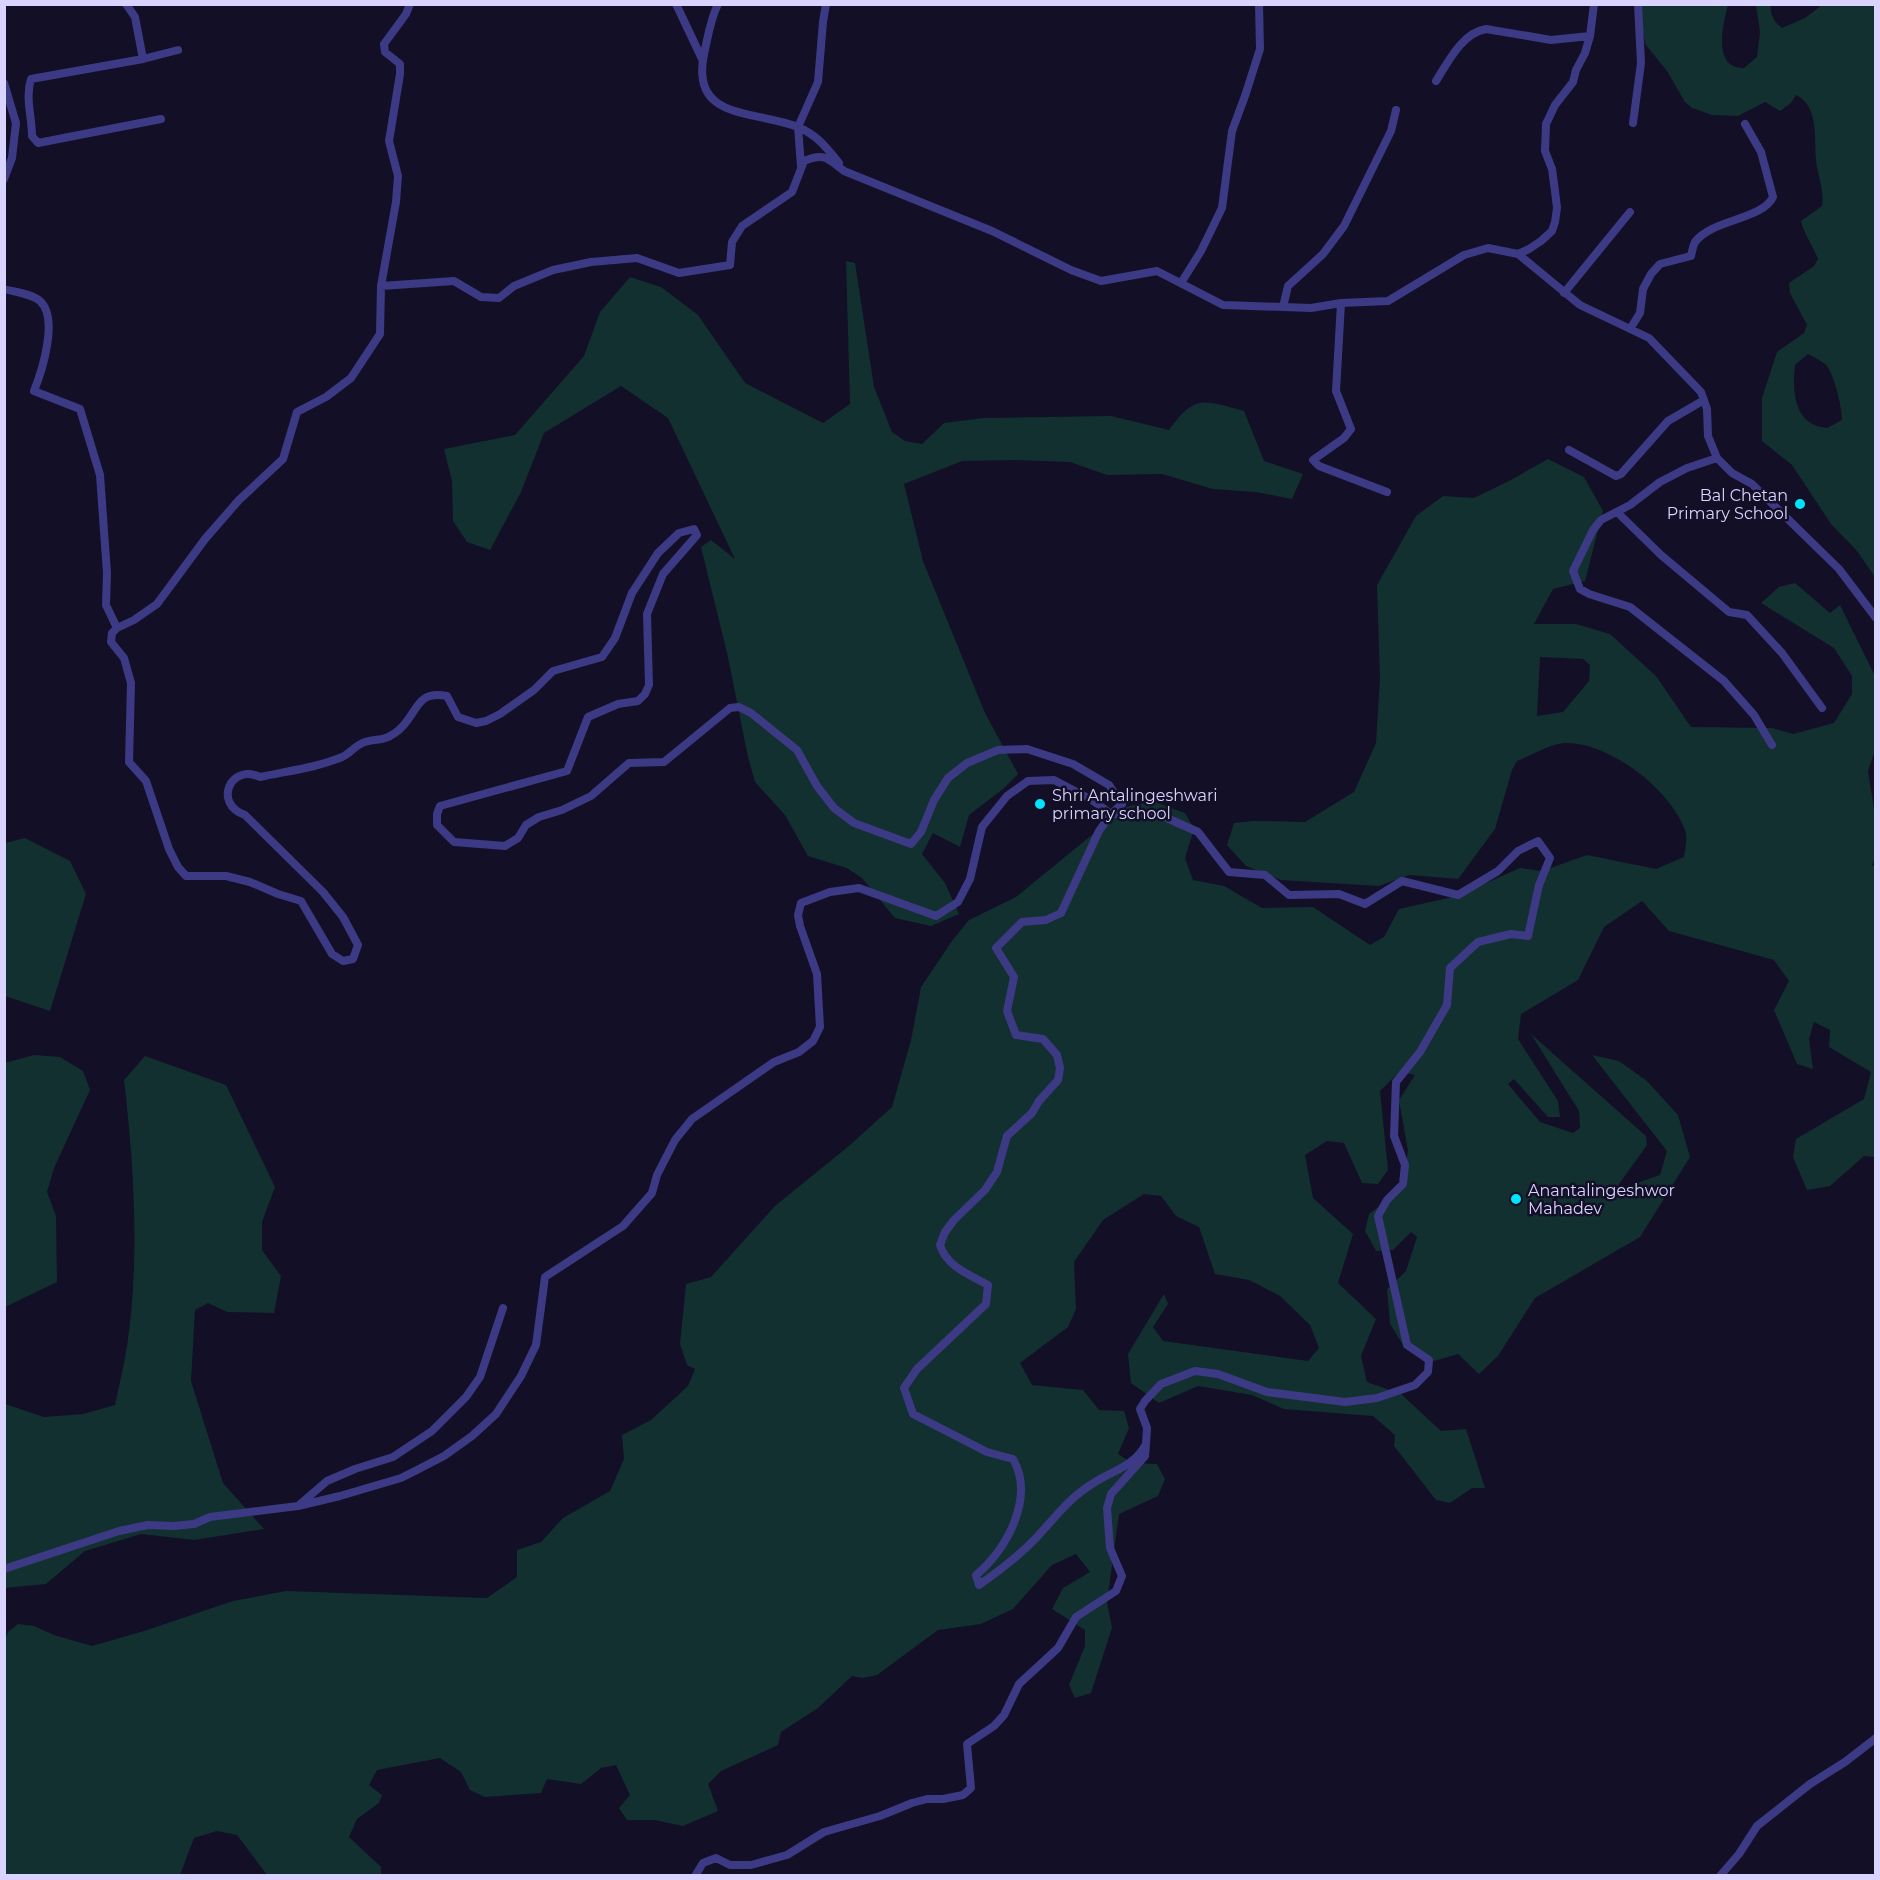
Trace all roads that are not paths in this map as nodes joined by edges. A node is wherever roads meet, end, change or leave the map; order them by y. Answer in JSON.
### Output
{"nodes":[{"id":1,"x":126,"y":4,"type":"edge"},
{"id":2,"x":410,"y":4,"type":"edge"},
{"id":3,"x":676,"y":4,"type":"edge"},
{"id":4,"x":718,"y":4,"type":"edge"},
{"id":5,"x":826,"y":4,"type":"edge"},
{"id":6,"x":1259,"y":4,"type":"edge"},
{"id":7,"x":1594,"y":4,"type":"edge"},
{"id":8,"x":1638,"y":4,"type":"edge"},
{"id":9,"x":1590,"y":36,"type":"junction"},
{"id":10,"x":178,"y":50,"type":"dead end"},
{"id":11,"x":143,"y":59,"type":"junction"},
{"id":12,"x":703,"y":61,"type":"junction"},
{"id":13,"x":1436,"y":81,"type":"dead end"},
{"id":14,"x":4,"y":83,"type":"edge"},
{"id":15,"x":1396,"y":110,"type":"dead end"},
{"id":16,"x":161,"y":120,"type":"dead end"},
{"id":17,"x":1633,"y":123,"type":"dead end"},
{"id":18,"x":1745,"y":124,"type":"dead end"},
{"id":19,"x":798,"y":127,"type":"junction"},
{"id":20,"x":801,"y":167,"type":"junction"},
{"id":21,"x":844,"y":171,"type":"junction"},
{"id":22,"x":4,"y":179,"type":"edge"},
{"id":23,"x":1630,"y":212,"type":"dead end"},
{"id":24,"x":1518,"y":254,"type":"junction"},
{"id":25,"x":1181,"y":283,"type":"junction"},
{"id":26,"x":381,"y":286,"type":"junction"},
{"id":27,"x":4,"y":289,"type":"edge"},
{"id":28,"x":1564,"y":293,"type":"junction"},
{"id":29,"x":1341,"y":303,"type":"junction"},
{"id":30,"x":1283,"y":307,"type":"junction"},
{"id":31,"x":1630,"y":328,"type":"junction"},
{"id":32,"x":1704,"y":400,"type":"junction"},
{"id":33,"x":1569,"y":450,"type":"dead end"},
{"id":34,"x":1717,"y":458,"type":"junction"},
{"id":35,"x":1388,"y":492,"type":"dead end"},
{"id":36,"x":1617,"y":512,"type":"junction"},
{"id":37,"x":1875,"y":618,"type":"edge"},
{"id":38,"x":117,"y":628,"type":"junction"},
{"id":39,"x":1822,"y":708,"type":"dead end"},
{"id":40,"x":1772,"y":745,"type":"dead end"},
{"id":41,"x":1111,"y":814,"type":"junction"},
{"id":42,"x":503,"y":1308,"type":"dead end"},
{"id":43,"x":1146,"y":1444,"type":"junction"},
{"id":44,"x":298,"y":1506,"type":"junction"},
{"id":45,"x":4,"y":1569,"type":"edge"},
{"id":46,"x":1875,"y":1738,"type":"edge"},
{"id":47,"x":695,"y":1875,"type":"edge"},
{"id":48,"x":1720,"y":1875,"type":"edge"}],
"edges":[{"from":1,"to":11,"type":"street"},
{"from":2,"to":26,"type":"street"},
{"from":3,"to":12,"type":"street"},
{"from":4,"to":12,"type":"street"},
{"from":5,"to":19,"type":"street"},
{"from":6,"to":25,"type":"street"},
{"from":7,"to":9,"type":"street"},
{"from":8,"to":17,"type":"street"},
{"from":9,"to":13,"type":"street"},
{"from":9,"to":24,"type":"street"},
{"from":10,"to":11,"type":"street"},
{"from":11,"to":16,"type":"street"},
{"from":12,"to":19,"type":"street"},
{"from":14,"to":22,"type":"street"},
{"from":15,"to":30,"type":"street"},
{"from":18,"to":31,"type":"street"},
{"from":19,"to":20,"type":"street"},
{"from":19,"to":21,"type":"street"},
{"from":20,"to":21,"type":"street"},
{"from":20,"to":26,"type":"street"},
{"from":21,"to":25,"type":"street"},
{"from":23,"to":28,"type":"street"},
{"from":24,"to":28,"type":"street"},
{"from":24,"to":29,"type":"street"},
{"from":25,"to":30,"type":"street"},
{"from":26,"to":38,"type":"street"},
{"from":27,"to":38,"type":"street"},
{"from":28,"to":31,"type":"street"},
{"from":29,"to":30,"type":"street"},
{"from":29,"to":35,"type":"street"},
{"from":31,"to":32,"type":"street"},
{"from":32,"to":33,"type":"street"},
{"from":32,"to":34,"type":"street"},
{"from":34,"to":36,"type":"street"},
{"from":34,"to":37,"type":"street"},
{"from":36,"to":39,"type":"street"},
{"from":36,"to":40,"type":"street"},
{"from":38,"to":41,"type":"street"},
{"from":41,"to":43,"type":"street"},
{"from":41,"to":43,"type":"street"},
{"from":41,"to":44,"type":"street"},
{"from":42,"to":44,"type":"street"},
{"from":43,"to":47,"type":"street"},
{"from":44,"to":45,"type":"street"},
{"from":46,"to":48,"type":"street"}]}
